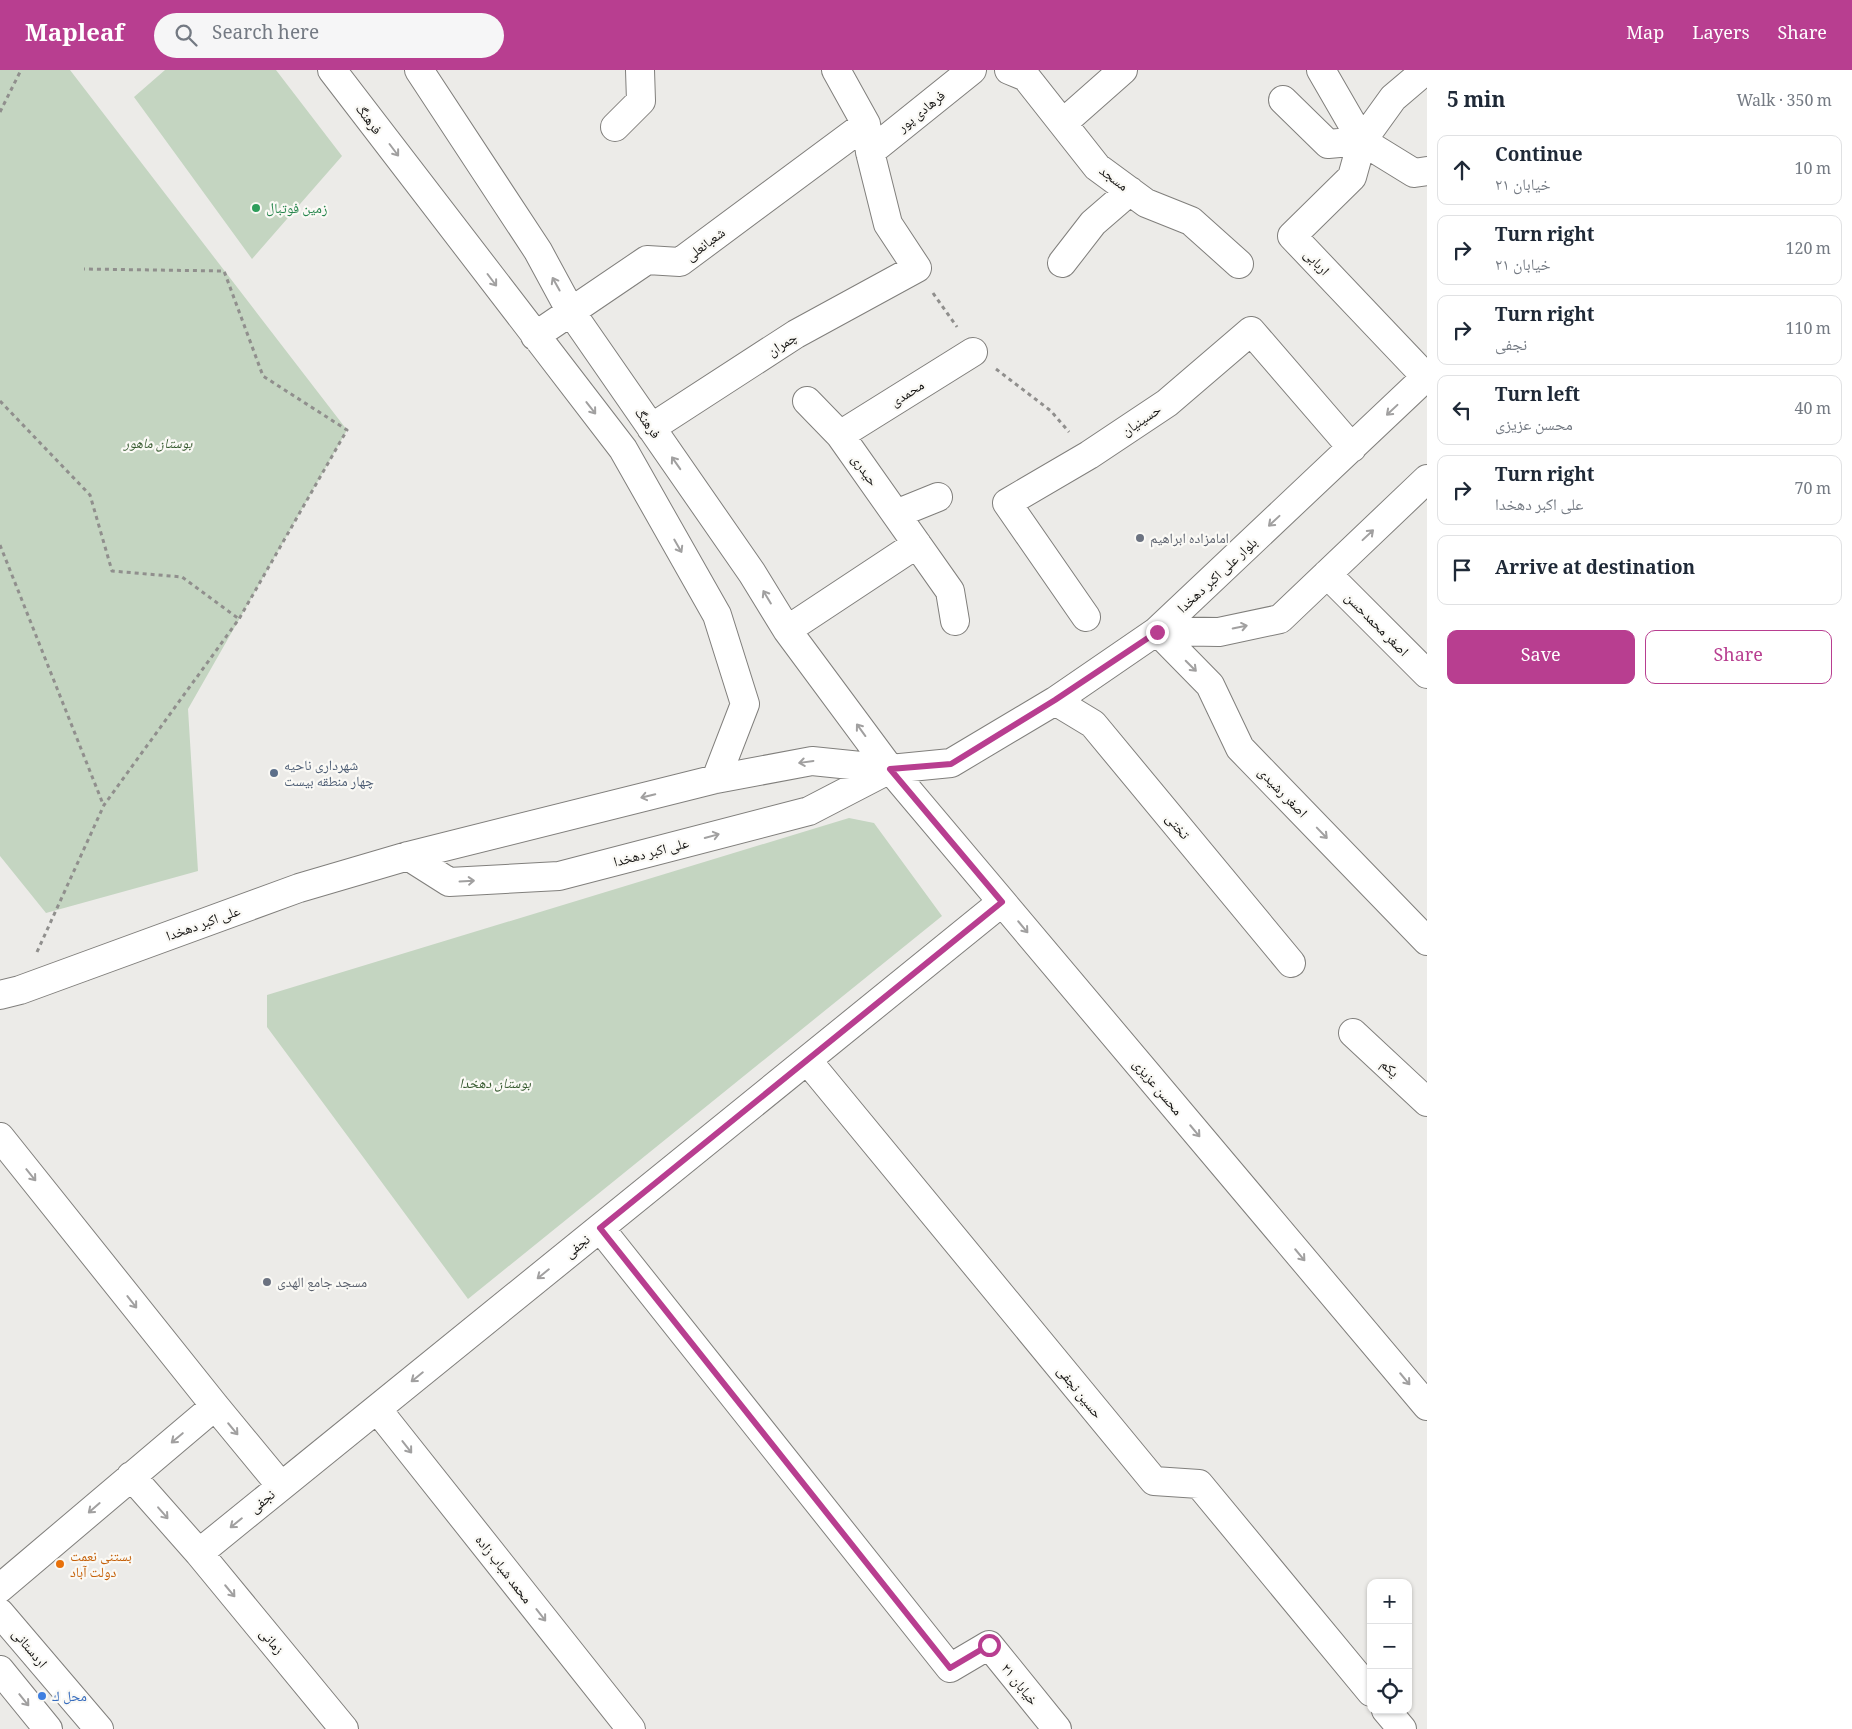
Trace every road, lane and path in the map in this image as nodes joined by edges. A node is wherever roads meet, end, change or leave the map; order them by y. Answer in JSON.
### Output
{"nodes":[{"id":1,"x":21,"y":70,"type":"edge"},
{"id":2,"x":332,"y":70,"type":"edge"},
{"id":3,"x":419,"y":70,"type":"edge"},
{"id":4,"x":640,"y":70,"type":"edge"},
{"id":5,"x":972,"y":70,"type":"edge"},
{"id":6,"x":1008,"y":70,"type":"edge"},
{"id":7,"x":1123,"y":70,"type":"edge"},
{"id":8,"x":1322,"y":70,"type":"edge"},
{"id":9,"x":1426,"y":70,"type":"edge"},
{"id":10,"x":844,"y":73,"type":"edge"},
{"id":11,"x":1283,"y":100,"type":"dead end"},
{"id":12,"x":0,"y":112,"type":"edge"},
{"id":13,"x":1063,"y":123,"type":"junction"},
{"id":14,"x":866,"y":124,"type":"junction"},
{"id":15,"x":615,"y":127,"type":"dead end"},
{"id":16,"x":1362,"y":142,"type":"junction"},
{"id":17,"x":870,"y":152,"type":"junction"},
{"id":18,"x":1427,"y":171,"type":"edge"},
{"id":19,"x":1130,"y":191,"type":"junction"},
{"id":20,"x":1062,"y":263,"type":"dead end"},
{"id":21,"x":1239,"y":264,"type":"dead end"},
{"id":22,"x":84,"y":269,"type":"dead end"},
{"id":23,"x":571,"y":312,"type":"junction"},
{"id":24,"x":535,"y":336,"type":"junction"},
{"id":25,"x":974,"y":352,"type":"dead end"},
{"id":26,"x":1427,"y":377,"type":"edge"},
{"id":27,"x":0,"y":401,"type":"edge"},
{"id":28,"x":807,"y":401,"type":"dead end"},
{"id":29,"x":651,"y":428,"type":"junction"},
{"id":30,"x":840,"y":435,"type":"junction"},
{"id":31,"x":1352,"y":448,"type":"junction"},
{"id":32,"x":1422,"y":493,"type":"edge"},
{"id":33,"x":938,"y":497,"type":"dead end"},
{"id":34,"x":896,"y":514,"type":"junction"},
{"id":35,"x":917,"y":544,"type":"junction"},
{"id":36,"x":0,"y":545,"type":"edge"},
{"id":37,"x":1327,"y":574,"type":"junction"},
{"id":38,"x":1086,"y":617,"type":"dead end"},
{"id":39,"x":239,"y":619,"type":"junction"},
{"id":40,"x":956,"y":621,"type":"dead end"},
{"id":41,"x":787,"y":630,"type":"junction"},
{"id":42,"x":1157,"y":632,"type":"junction"},
{"id":43,"x":1427,"y":674,"type":"edge"},
{"id":44,"x":1055,"y":700,"type":"junction"},
{"id":45,"x":890,"y":769,"type":"junction"},
{"id":46,"x":716,"y":780,"type":"junction"},
{"id":47,"x":104,"y":805,"type":"junction"},
{"id":48,"x":408,"y":856,"type":"junction"},
{"id":49,"x":1002,"y":902,"type":"junction"},
{"id":50,"x":1427,"y":941,"type":"edge"},
{"id":51,"x":1290,"y":963,"type":"dead end"},
{"id":52,"x":10,"y":992,"type":"edge"},
{"id":53,"x":1353,"y":1033,"type":"dead end"},
{"id":54,"x":807,"y":1060,"type":"junction"},
{"id":55,"x":1427,"y":1102,"type":"edge"},
{"id":56,"x":0,"y":1137,"type":"edge"},
{"id":57,"x":600,"y":1228,"type":"junction"},
{"id":58,"x":215,"y":1406,"type":"junction"},
{"id":59,"x":1427,"y":1406,"type":"edge"},
{"id":60,"x":377,"y":1409,"type":"junction"},
{"id":61,"x":131,"y":1476,"type":"junction"},
{"id":62,"x":281,"y":1486,"type":"junction"},
{"id":63,"x":199,"y":1553,"type":"junction"},
{"id":64,"x":0,"y":1588,"type":"edge"},
{"id":65,"x":0,"y":1613,"type":"edge"},
{"id":66,"x":0,"y":1670,"type":"edge"},
{"id":67,"x":1367,"y":1687,"type":"edge"},
{"id":68,"x":1389,"y":1714,"type":"edge"},
{"id":69,"x":48,"y":1729,"type":"edge"},
{"id":70,"x":99,"y":1729,"type":"edge"},
{"id":71,"x":344,"y":1729,"type":"edge"},
{"id":72,"x":631,"y":1729,"type":"edge"},
{"id":73,"x":1056,"y":1729,"type":"edge"},
{"id":74,"x":1402,"y":1729,"type":"edge"}],
"edges":[{"from":1,"to":12,"type":"path"},
{"from":2,"to":24,"type":"street","name":"فرهنگ","one_way":true},
{"from":23,"to":3,"type":"street","name":"فرهنگ","one_way":true},
{"from":4,"to":15,"type":"street"},
{"from":5,"to":17,"type":"street","name":"فرهادی پور"},
{"from":6,"to":13,"type":"street","name":"مسجد"},
{"from":7,"to":13,"type":"street"},
{"from":8,"to":16,"type":"street"},
{"from":9,"to":16,"type":"street","name":"اربابی"},
{"from":10,"to":14,"type":"street"},
{"from":11,"to":16,"type":"street"},
{"from":13,"to":19,"type":"street","name":"مسجد"},
{"from":14,"to":17,"type":"street"},
{"from":14,"to":23,"type":"street","name":"شعبانعلی"},
{"from":16,"to":18,"type":"street"},
{"from":16,"to":26,"type":"street","name":"اربابی"},
{"from":17,"to":29,"type":"street","name":"چمران"},
{"from":19,"to":20,"type":"street"},
{"from":19,"to":21,"type":"street","name":"مسجد"},
{"from":22,"to":39,"type":"path"},
{"from":23,"to":24,"type":"street","name":"شعبانعلی"},
{"from":23,"to":29,"type":"street","name":"فرهنگ"},
{"from":24,"to":46,"type":"street","name":"فرهنگ","one_way":true},
{"from":25,"to":30,"type":"street","name":"محمدی"},
{"from":26,"to":31,"type":"street","name":"بلوار علی اکبر دهخدا","one_way":true},
{"from":27,"to":39,"type":"path"},
{"from":28,"to":30,"type":"street","name":"حیدری"},
{"from":41,"to":29,"type":"street","name":"فرهنگ","one_way":true},
{"from":30,"to":34,"type":"street","name":"حیدری"},
{"from":31,"to":38,"type":"street","name":"حسینیان"},
{"from":31,"to":42,"type":"street","name":"بلوار علی اکبر دهخدا","one_way":true},
{"from":37,"to":32,"type":"street","name":"بلوار علی اکبر دهخدا","one_way":true},
{"from":33,"to":34,"type":"street"},
{"from":34,"to":35,"type":"street","name":"حیدری"},
{"from":35,"to":40,"type":"street","name":"حیدری"},
{"from":35,"to":41,"type":"street"},
{"from":36,"to":47,"type":"path"},
{"from":42,"to":37,"type":"street","name":"بلوار علی اکبر دهخدا","one_way":true},
{"from":37,"to":43,"type":"street","name":"اصغر محمدحسن"},
{"from":39,"to":47,"type":"path"},
{"from":45,"to":41,"type":"street","name":"فرهنگ","one_way":true},
{"from":42,"to":44,"type":"street","name":"علی اکبر دهخدا"},
{"from":42,"to":50,"type":"street","name":"اصغر رشیدی","one_way":true},
{"from":44,"to":45,"type":"street","name":"علی اکبر دهخدا"},
{"from":44,"to":51,"type":"street","name":"تختی"},
{"from":45,"to":46,"type":"street","name":"علی اکبر دهخدا","one_way":true},
{"from":48,"to":45,"type":"street","name":"علی اکبر دهخدا","one_way":true},
{"from":45,"to":49,"type":"street","name":"محسن عزیزی"},
{"from":46,"to":48,"type":"street","name":"علی اکبر دهخدا","one_way":true},
{"from":47,"to":52,"type":"path"},
{"from":48,"to":52,"type":"street","name":"علی اکبر دهخدا"},
{"from":49,"to":54,"type":"street","name":"نجفی"},
{"from":49,"to":59,"type":"street","name":"محسن عزیزی","one_way":true},
{"from":53,"to":55,"type":"street","name":"یکم"},
{"from":54,"to":57,"type":"street","name":"نجفی"},
{"from":54,"to":67,"type":"street","name":"حسین نجفی"},
{"from":56,"to":58,"type":"street","one_way":true},
{"from":57,"to":60,"type":"street","name":"نجفی","one_way":true},
{"from":57,"to":73,"type":"street","name":"خیابان ۲۱"},
{"from":58,"to":61,"type":"street","one_way":true},
{"from":58,"to":62,"type":"street","one_way":true},
{"from":60,"to":62,"type":"street","name":"نجفی"},
{"from":60,"to":72,"type":"street","name":"محمد شباب زاده","one_way":true},
{"from":61,"to":63,"type":"street","name":"زمانی","one_way":true},
{"from":61,"to":64,"type":"street","one_way":true},
{"from":62,"to":63,"type":"street","name":"نجفی","one_way":true},
{"from":63,"to":71,"type":"street","name":"زمانی","one_way":true},
{"from":65,"to":70,"type":"street","name":"اردستانی"},
{"from":66,"to":69,"type":"street","one_way":true},
{"from":68,"to":74,"type":"street"}]}
